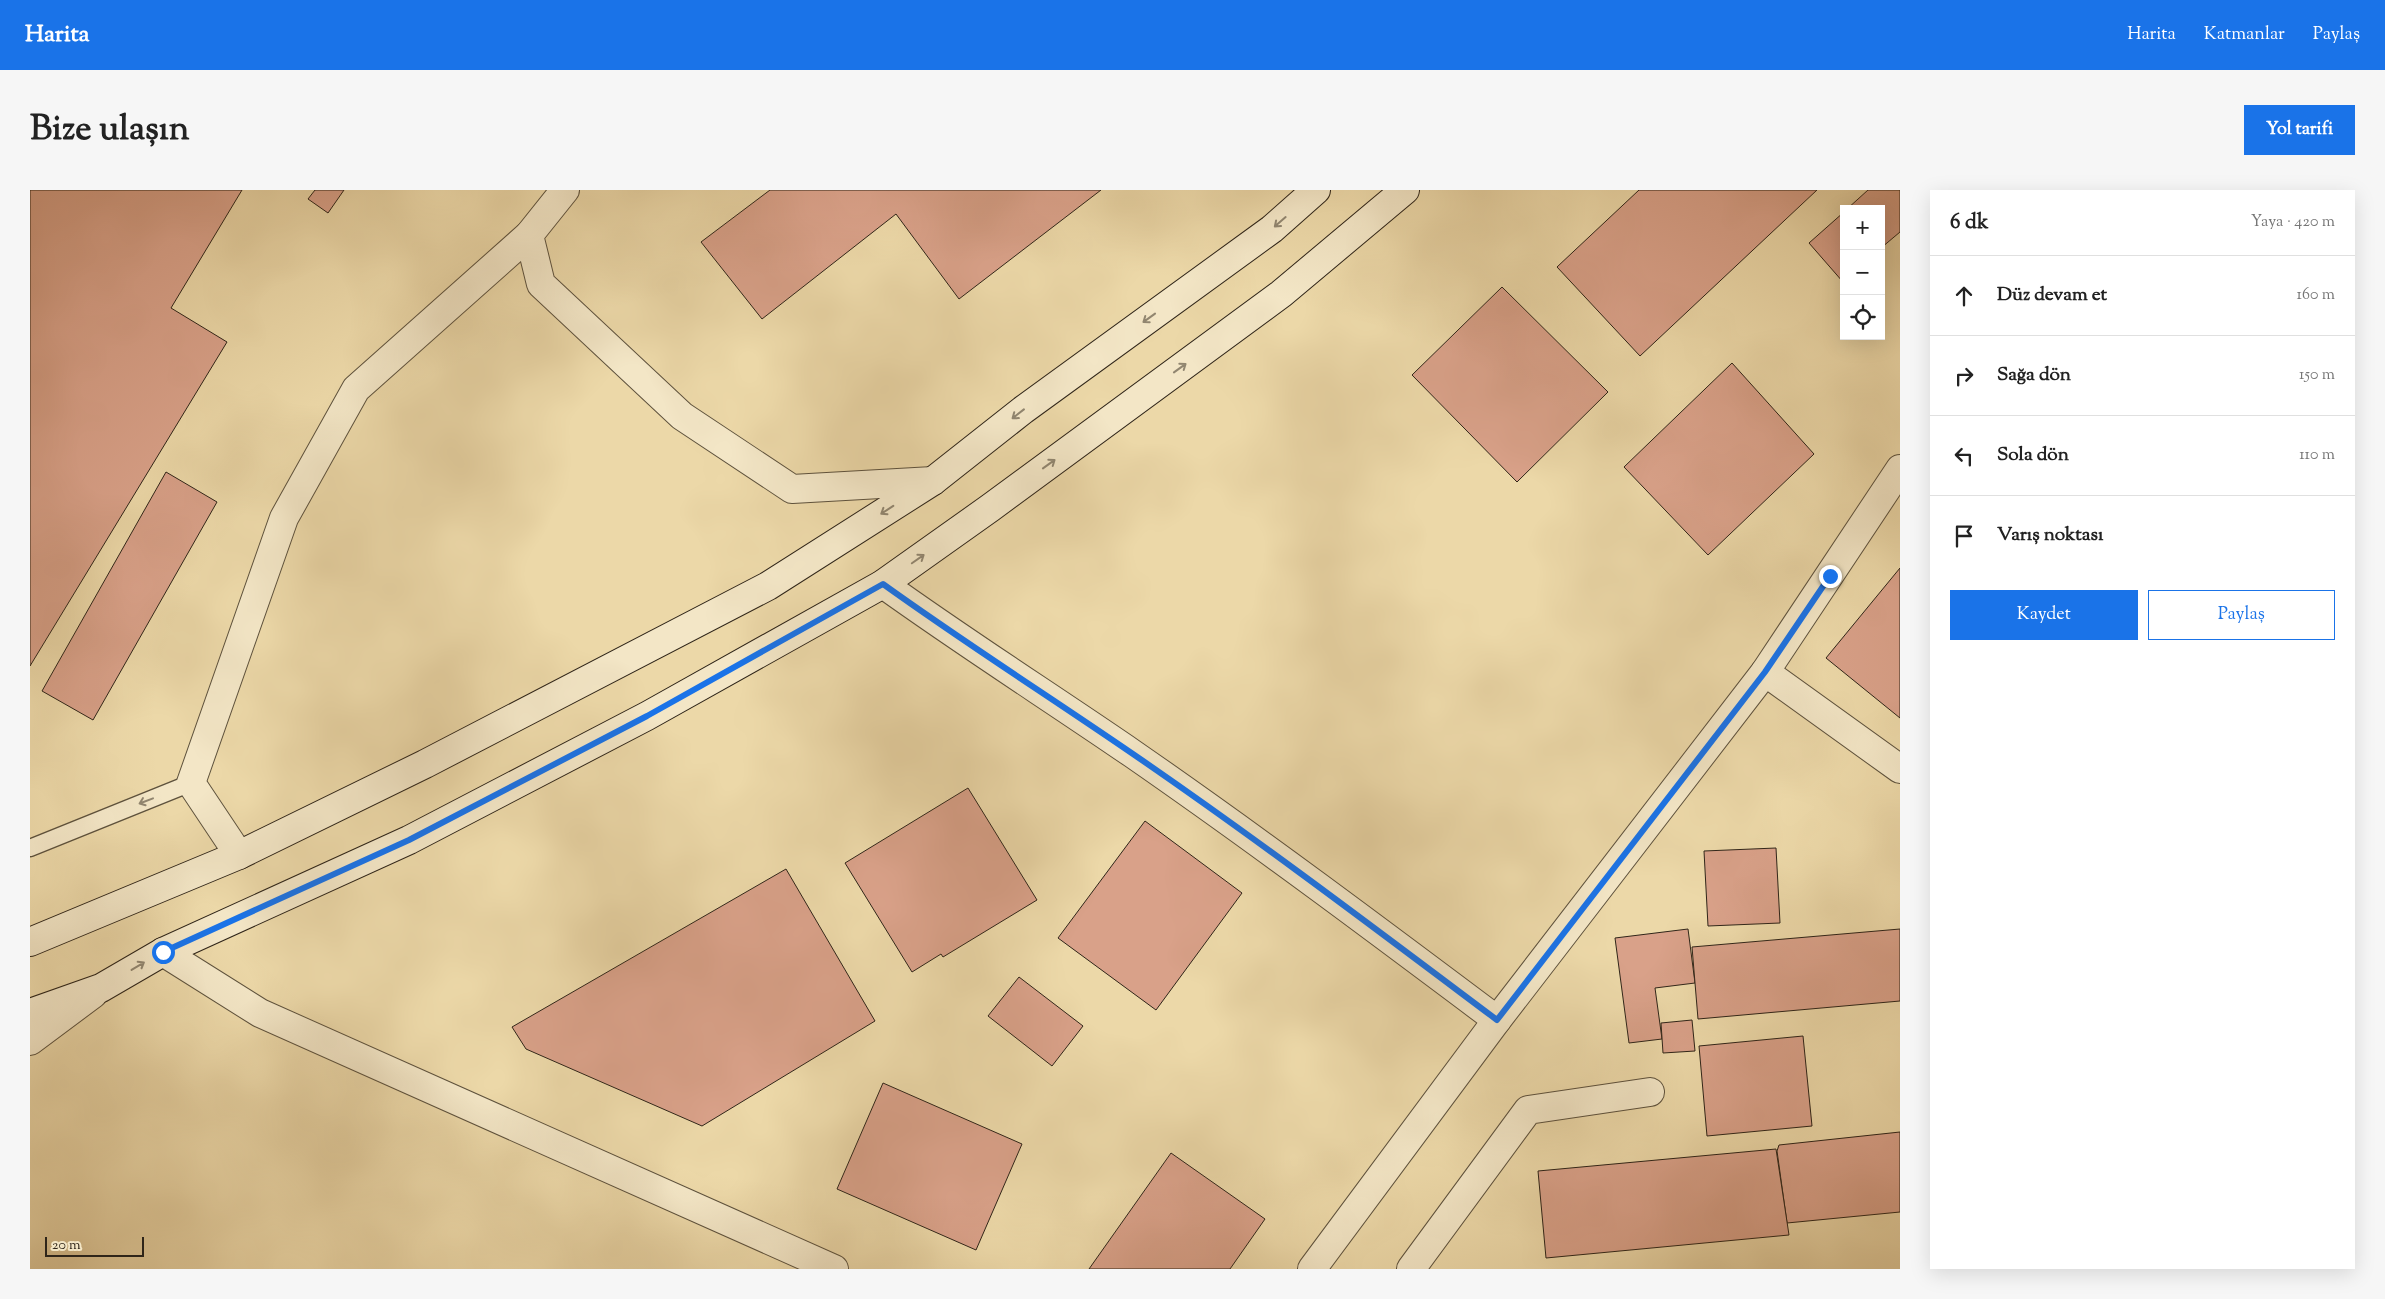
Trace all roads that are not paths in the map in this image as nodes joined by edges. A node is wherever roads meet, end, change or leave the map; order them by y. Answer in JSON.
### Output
{"nodes":[{"id":1,"x":565,"y":190,"type":"edge"},
{"id":2,"x":1316,"y":190,"type":"edge"},
{"id":3,"x":1405,"y":190,"type":"edge"},
{"id":4,"x":529,"y":235,"type":"junction"},
{"id":5,"x":1900,"y":469,"type":"edge"},
{"id":6,"x":933,"y":481,"type":"junction"},
{"id":7,"x":883,"y":584,"type":"junction"},
{"id":8,"x":1765,"y":672,"type":"junction"},
{"id":9,"x":1900,"y":769,"type":"edge"},
{"id":10,"x":191,"y":783,"type":"junction"},
{"id":11,"x":30,"y":848,"type":"edge"},
{"id":12,"x":239,"y":855,"type":"junction"},
{"id":13,"x":30,"y":942,"type":"edge"},
{"id":14,"x":163,"y":952,"type":"junction"},
{"id":15,"x":101,"y":988,"type":"junction"},
{"id":16,"x":30,"y":1013,"type":"edge"},
{"id":17,"x":1497,"y":1020,"type":"junction"},
{"id":18,"x":30,"y":1041,"type":"edge"},
{"id":19,"x":1650,"y":1092,"type":"dead end"},
{"id":20,"x":834,"y":1269,"type":"edge"},
{"id":21,"x":1312,"y":1269,"type":"edge"},
{"id":22,"x":1411,"y":1269,"type":"edge"}],
"edges":[{"from":1,"to":4,"type":"street"},
{"from":2,"to":6,"type":"street","one_way":true},
{"from":7,"to":3,"type":"street","one_way":true},
{"from":4,"to":6,"type":"street"},
{"from":4,"to":10,"type":"street"},
{"from":5,"to":8,"type":"street"},
{"from":6,"to":12,"type":"street","one_way":true},
{"from":7,"to":14,"type":"street"},
{"from":7,"to":17,"type":"street"},
{"from":8,"to":9,"type":"street"},
{"from":8,"to":17,"type":"street"},
{"from":10,"to":11,"type":"lane","one_way":true},
{"from":10,"to":12,"type":"street"},
{"from":12,"to":13,"type":"street"},
{"from":15,"to":14,"type":"street","one_way":true},
{"from":14,"to":20,"type":"street"},
{"from":15,"to":16,"type":"street"},
{"from":15,"to":18,"type":"street"},
{"from":17,"to":21,"type":"street"},
{"from":19,"to":22,"type":"street"}]}
